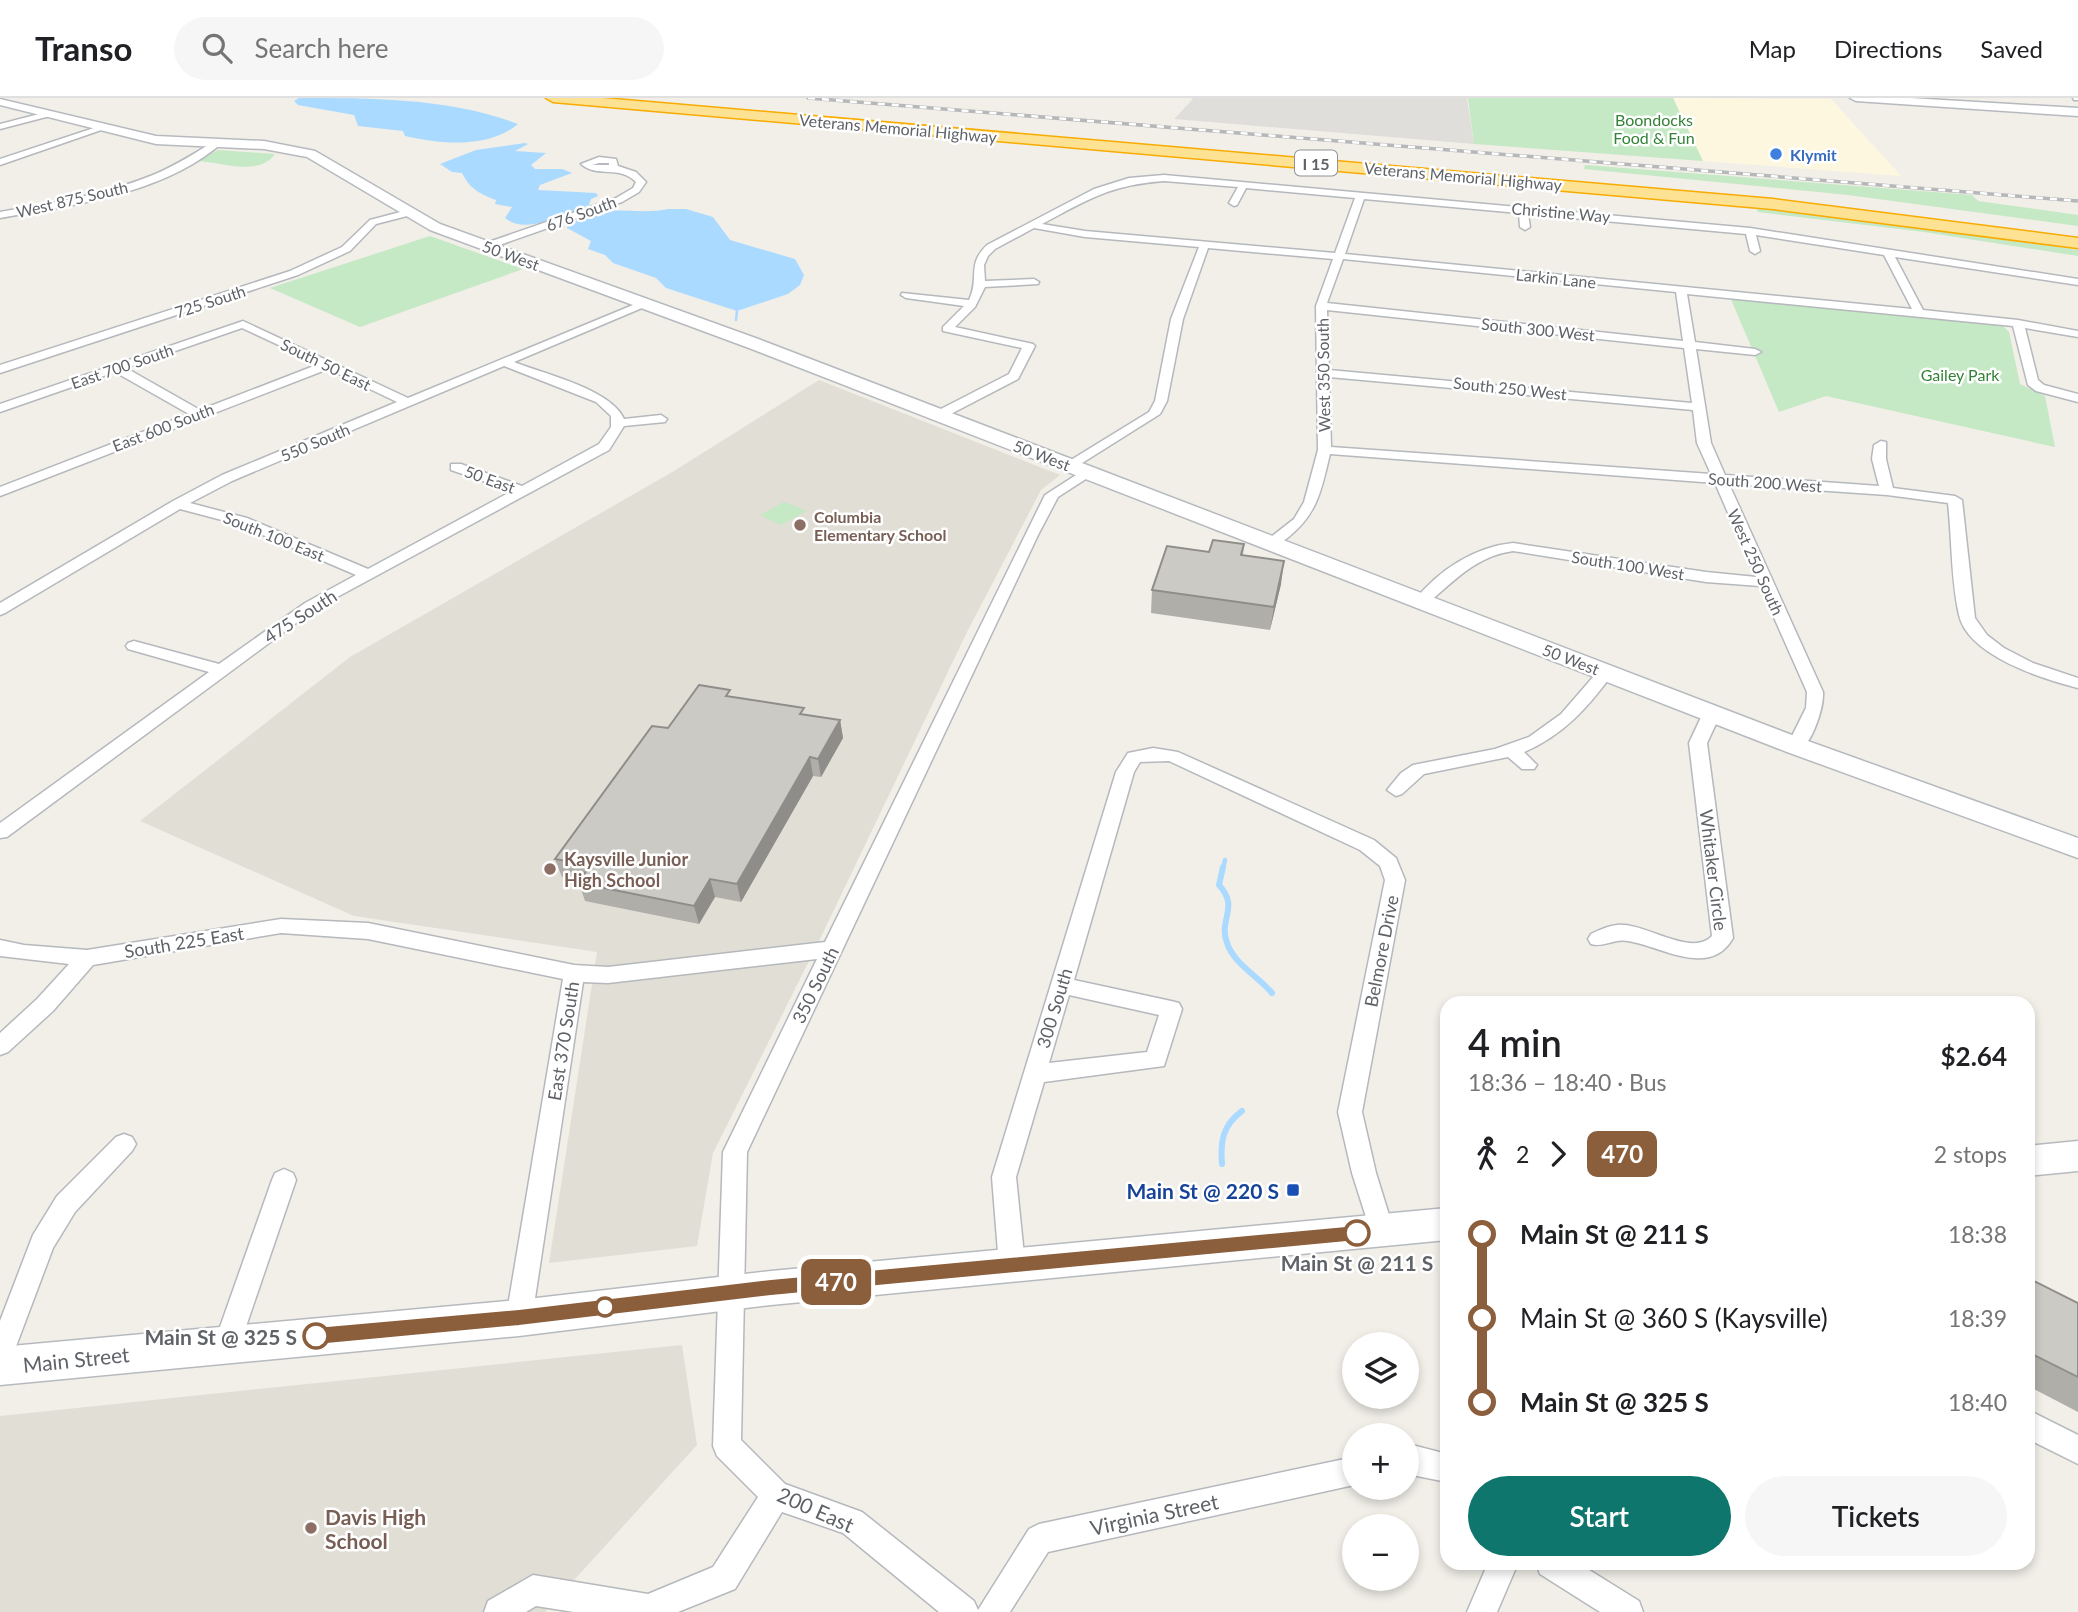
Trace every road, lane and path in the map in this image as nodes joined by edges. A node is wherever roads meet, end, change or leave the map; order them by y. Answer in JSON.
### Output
{"nodes":[{"id":1,"x":553,"y":98,"type":"edge"},
{"id":2,"x":675,"y":98,"type":"edge"},
{"id":3,"x":1856,"y":98,"type":"edge"},
{"id":4,"x":0,"y":102,"type":"edge"},
{"id":5,"x":2078,"y":112,"type":"edge"},
{"id":6,"x":47,"y":114,"type":"junction"},
{"id":7,"x":0,"y":127,"type":"edge"},
{"id":8,"x":103,"y":128,"type":"junction"},
{"id":9,"x":218,"y":143,"type":"junction"},
{"id":10,"x":0,"y":162,"type":"edge"},
{"id":11,"x":614,"y":168,"type":"dead end"},
{"id":12,"x":1244,"y":184,"type":"junction"},
{"id":13,"x":1361,"y":195,"type":"junction"},
{"id":14,"x":1234,"y":203,"type":"dead end"},
{"id":15,"x":1523,"y":209,"type":"junction"},
{"id":16,"x":408,"y":213,"type":"junction"},
{"id":17,"x":0,"y":215,"type":"edge"},
{"id":18,"x":1033,"y":225,"type":"junction"},
{"id":19,"x":1525,"y":227,"type":"dead end"},
{"id":20,"x":1750,"y":231,"type":"junction"},
{"id":21,"x":2078,"y":231,"type":"edge"},
{"id":22,"x":1205,"y":243,"type":"junction"},
{"id":23,"x":2078,"y":243,"type":"edge"},
{"id":24,"x":487,"y":246,"type":"junction"},
{"id":25,"x":1755,"y":251,"type":"dead end"},
{"id":26,"x":1888,"y":252,"type":"junction"},
{"id":27,"x":1339,"y":256,"type":"junction"},
{"id":28,"x":1034,"y":282,"type":"dead end"},
{"id":29,"x":2078,"y":282,"type":"edge"},
{"id":30,"x":981,"y":284,"type":"junction"},
{"id":31,"x":1681,"y":290,"type":"junction"},
{"id":32,"x":906,"y":295,"type":"dead end"},
{"id":33,"x":645,"y":303,"type":"junction"},
{"id":34,"x":972,"y":304,"type":"junction"},
{"id":35,"x":1321,"y":306,"type":"junction"},
{"id":36,"x":1919,"y":313,"type":"junction"},
{"id":37,"x":2018,"y":323,"type":"junction"},
{"id":38,"x":243,"y":324,"type":"joint"},
{"id":39,"x":2078,"y":334,"type":"edge"},
{"id":40,"x":1690,"y":345,"type":"junction"},
{"id":41,"x":1755,"y":352,"type":"dead end"},
{"id":42,"x":503,"y":362,"type":"junction"},
{"id":43,"x":328,"y":365,"type":"junction"},
{"id":44,"x":117,"y":368,"type":"junction"},
{"id":45,"x":0,"y":369,"type":"edge"},
{"id":46,"x":1321,"y":373,"type":"junction"},
{"id":47,"x":2078,"y":398,"type":"edge"},
{"id":48,"x":409,"y":403,"type":"junction"},
{"id":49,"x":1698,"y":407,"type":"junction"},
{"id":50,"x":0,"y":408,"type":"edge"},
{"id":51,"x":197,"y":414,"type":"junction"},
{"id":52,"x":939,"y":415,"type":"junction"},
{"id":53,"x":661,"y":419,"type":"dead end"},
{"id":54,"x":619,"y":427,"type":"junction"},
{"id":55,"x":1881,"y":445,"type":"dead end"},
{"id":56,"x":1325,"y":450,"type":"junction"},
{"id":57,"x":456,"y":467,"type":"dead end"},
{"id":58,"x":1079,"y":469,"type":"junction"},
{"id":59,"x":1720,"y":479,"type":"junction"},
{"id":60,"x":524,"y":491,"type":"junction"},
{"id":61,"x":1887,"y":491,"type":"junction"},
{"id":62,"x":0,"y":492,"type":"edge"},
{"id":63,"x":178,"y":504,"type":"junction"},
{"id":64,"x":1272,"y":543,"type":"junction"},
{"id":65,"x":367,"y":574,"type":"junction"},
{"id":66,"x":1764,"y":582,"type":"junction"},
{"id":67,"x":1422,"y":601,"type":"junction"},
{"id":68,"x":0,"y":610,"type":"edge"},
{"id":69,"x":134,"y":646,"type":"dead end"},
{"id":70,"x":221,"y":670,"type":"junction"},
{"id":71,"x":1606,"y":672,"type":"junction"},
{"id":72,"x":2078,"y":683,"type":"edge"},
{"id":73,"x":1712,"y":713,"type":"junction"},
{"id":74,"x":1796,"y":746,"type":"junction"},
{"id":75,"x":1511,"y":750,"type":"junction"},
{"id":76,"x":1135,"y":757,"type":"joint"},
{"id":77,"x":1528,"y":765,"type":"dead end"},
{"id":78,"x":1396,"y":790,"type":"dead end"},
{"id":79,"x":0,"y":832,"type":"edge"},
{"id":80,"x":2078,"y":848,"type":"edge"},
{"id":81,"x":368,"y":931,"type":"joint"},
{"id":82,"x":1598,"y":939,"type":"dead end"},
{"id":83,"x":0,"y":948,"type":"edge"},
{"id":84,"x":833,"y":949,"type":"junction"},
{"id":85,"x":87,"y":958,"type":"junction"},
{"id":86,"x":574,"y":973,"type":"junction"},
{"id":87,"x":1061,"y":985,"type":"junction"},
{"id":88,"x":0,"y":1046,"type":"edge"},
{"id":89,"x":1035,"y":1074,"type":"junction"},
{"id":90,"x":124,"y":1144,"type":"dead end"},
{"id":91,"x":2078,"y":1156,"type":"edge"},
{"id":92,"x":2035,"y":1160,"type":"edge"},
{"id":93,"x":284,"y":1180,"type":"dead end"},
{"id":94,"x":1440,"y":1225,"type":"edge"},
{"id":95,"x":1382,"y":1230,"type":"junction"},
{"id":96,"x":1012,"y":1265,"type":"junction"},
{"id":97,"x":731,"y":1292,"type":"junction"},
{"id":98,"x":519,"y":1318,"type":"junction"},
{"id":99,"x":227,"y":1344,"type":"junction"},
{"id":100,"x":0,"y":1356,"type":"edge"},
{"id":101,"x":0,"y":1366,"type":"edge"},
{"id":102,"x":2035,"y":1428,"type":"edge"},
{"id":103,"x":2078,"y":1450,"type":"edge"},
{"id":104,"x":1419,"y":1461,"type":"edge"},
{"id":105,"x":1440,"y":1466,"type":"edge"},
{"id":106,"x":1342,"y":1474,"type":"edge"},
{"id":107,"x":776,"y":1495,"type":"junction"},
{"id":108,"x":1500,"y":1570,"type":"edge"},
{"id":109,"x":1562,"y":1570,"type":"edge"},
{"id":110,"x":499,"y":1612,"type":"edge"},
{"id":111,"x":963,"y":1612,"type":"edge"},
{"id":112,"x":992,"y":1612,"type":"edge"},
{"id":113,"x":1482,"y":1612,"type":"edge"},
{"id":114,"x":1628,"y":1612,"type":"edge"}],
"edges":[{"from":1,"to":23,"type":"highway","name":"Veterans Memorial Highway","number":"I 15"},
{"from":2,"to":21,"type":"highway","name":"Veterans Memorial Highway","number":"I 15"},
{"from":3,"to":5,"type":"street"},
{"from":4,"to":6,"type":"street","name":"50 West"},
{"from":6,"to":7,"type":"street"},
{"from":6,"to":8,"type":"street","name":"50 West"},
{"from":8,"to":9,"type":"street","name":"50 West"},
{"from":8,"to":10,"type":"street"},
{"from":9,"to":16,"type":"street","name":"50 West"},
{"from":9,"to":17,"type":"street","name":"West 875 South"},
{"from":11,"to":24,"type":"street","name":"676 South"},
{"from":12,"to":13,"type":"street","name":"Christine Way"},
{"from":12,"to":14,"type":"street"},
{"from":12,"to":18,"type":"street","name":"Christine Way"},
{"from":13,"to":15,"type":"street","name":"Christine Way"},
{"from":13,"to":27,"type":"street","name":"West 350 South"},
{"from":15,"to":19,"type":"street"},
{"from":15,"to":20,"type":"street","name":"Christine Way"},
{"from":16,"to":24,"type":"street","name":"50 West"},
{"from":16,"to":45,"type":"street","name":"725 South"},
{"from":18,"to":22,"type":"street","name":"Larkin Lane"},
{"from":18,"to":30,"type":"street","name":"Christine Way"},
{"from":20,"to":25,"type":"street"},
{"from":20,"to":26,"type":"street","name":"Christine Way"},
{"from":22,"to":27,"type":"street","name":"Larkin Lane"},
{"from":22,"to":58,"type":"street"},
{"from":24,"to":33,"type":"street","name":"50 West"},
{"from":26,"to":29,"type":"street","name":"Christine Way"},
{"from":26,"to":36,"type":"street"},
{"from":27,"to":31,"type":"street","name":"Larkin Lane"},
{"from":27,"to":35,"type":"street","name":"West 350 South"},
{"from":28,"to":30,"type":"street"},
{"from":30,"to":34,"type":"street"},
{"from":31,"to":36,"type":"street","name":"Larkin Lane"},
{"from":31,"to":40,"type":"street","name":"West 250 South"},
{"from":32,"to":34,"type":"street"},
{"from":33,"to":42,"type":"street","name":"550 South"},
{"from":33,"to":52,"type":"street","name":"50 West"},
{"from":34,"to":52,"type":"street"},
{"from":35,"to":40,"type":"street","name":"South 300 West"},
{"from":35,"to":46,"type":"street","name":"West 350 South"},
{"from":36,"to":37,"type":"street","name":"Larkin Lane"},
{"from":37,"to":39,"type":"street","name":"Larkin Lane"},
{"from":37,"to":47,"type":"street"},
{"from":38,"to":43,"type":"street","name":"South 50 East"},
{"from":38,"to":44,"type":"street","name":"East 700 South"},
{"from":40,"to":41,"type":"street","name":"South 300 West"},
{"from":40,"to":49,"type":"street","name":"West 250 South"},
{"from":42,"to":48,"type":"street","name":"550 South"},
{"from":42,"to":54,"type":"street"},
{"from":43,"to":48,"type":"street","name":"South 50 East"},
{"from":43,"to":51,"type":"street","name":"East 600 South"},
{"from":44,"to":50,"type":"street","name":"East 700 South"},
{"from":44,"to":51,"type":"street"},
{"from":46,"to":49,"type":"street","name":"South 250 West"},
{"from":46,"to":56,"type":"street","name":"West 350 South"},
{"from":48,"to":63,"type":"street","name":"550 South"},
{"from":49,"to":59,"type":"street","name":"West 250 South"},
{"from":51,"to":62,"type":"street","name":"East 600 South"},
{"from":52,"to":58,"type":"street","name":"50 West"},
{"from":53,"to":54,"type":"street"},
{"from":54,"to":60,"type":"street","name":"475 South"},
{"from":55,"to":61,"type":"street"},
{"from":56,"to":59,"type":"street","name":"South 200 West"},
{"from":56,"to":64,"type":"street","name":"West 350 South"},
{"from":57,"to":60,"type":"street","name":"50 East"},
{"from":58,"to":64,"type":"street","name":"50 West"},
{"from":58,"to":84,"type":"street","name":"350 South"},
{"from":59,"to":61,"type":"street","name":"South 200 West"},
{"from":59,"to":66,"type":"street","name":"West 250 South"},
{"from":60,"to":65,"type":"street","name":"475 South"},
{"from":61,"to":72,"type":"street","name":"South 200 West"},
{"from":63,"to":65,"type":"street","name":"South 100 East"},
{"from":63,"to":68,"type":"street","name":"550 South"},
{"from":64,"to":67,"type":"street","name":"50 West"},
{"from":65,"to":70,"type":"street","name":"475 South"},
{"from":66,"to":67,"type":"street","name":"South 100 West"},
{"from":66,"to":74,"type":"street","name":"West 250 South"},
{"from":67,"to":71,"type":"street","name":"50 West"},
{"from":69,"to":70,"type":"street"},
{"from":70,"to":79,"type":"street","name":"475 South"},
{"from":71,"to":73,"type":"street","name":"50 West"},
{"from":71,"to":75,"type":"street"},
{"from":73,"to":74,"type":"street","name":"50 West"},
{"from":73,"to":82,"type":"street","name":"Whitaker Circle"},
{"from":74,"to":80,"type":"street","name":"50 West"},
{"from":75,"to":77,"type":"street"},
{"from":75,"to":78,"type":"street"},
{"from":76,"to":87,"type":"street","name":"300 South"},
{"from":76,"to":95,"type":"street","name":"Belmore Drive"},
{"from":81,"to":85,"type":"street","name":"South 225 East"},
{"from":81,"to":86,"type":"street","name":"East 370 South"},
{"from":83,"to":85,"type":"street","name":"South 225 East"},
{"from":84,"to":86,"type":"street"},
{"from":84,"to":97,"type":"street","name":"350 South"},
{"from":85,"to":88,"type":"street"},
{"from":86,"to":98,"type":"street","name":"East 370 South"},
{"from":87,"to":89,"type":"street","name":"300 South"},
{"from":87,"to":89,"type":"street"},
{"from":89,"to":96,"type":"street","name":"300 South"},
{"from":90,"to":100,"type":"street"},
{"from":91,"to":92,"type":"street"},
{"from":93,"to":99,"type":"street"},
{"from":94,"to":95,"type":"street","name":"Main Street"},
{"from":95,"to":96,"type":"street","name":"Main Street"},
{"from":96,"to":97,"type":"street","name":"Main Street"},
{"from":97,"to":98,"type":"street","name":"Main Street"},
{"from":97,"to":107,"type":"street","name":"200 East"},
{"from":98,"to":99,"type":"street","name":"Main Street"},
{"from":99,"to":101,"type":"street","name":"Main Street"},
{"from":102,"to":103,"type":"street"},
{"from":104,"to":105,"type":"street"},
{"from":106,"to":112,"type":"street","name":"Virginia Street"},
{"from":107,"to":110,"type":"street"},
{"from":107,"to":111,"type":"street","name":"200 East"},
{"from":108,"to":113,"type":"street"},
{"from":109,"to":114,"type":"street"}]}
